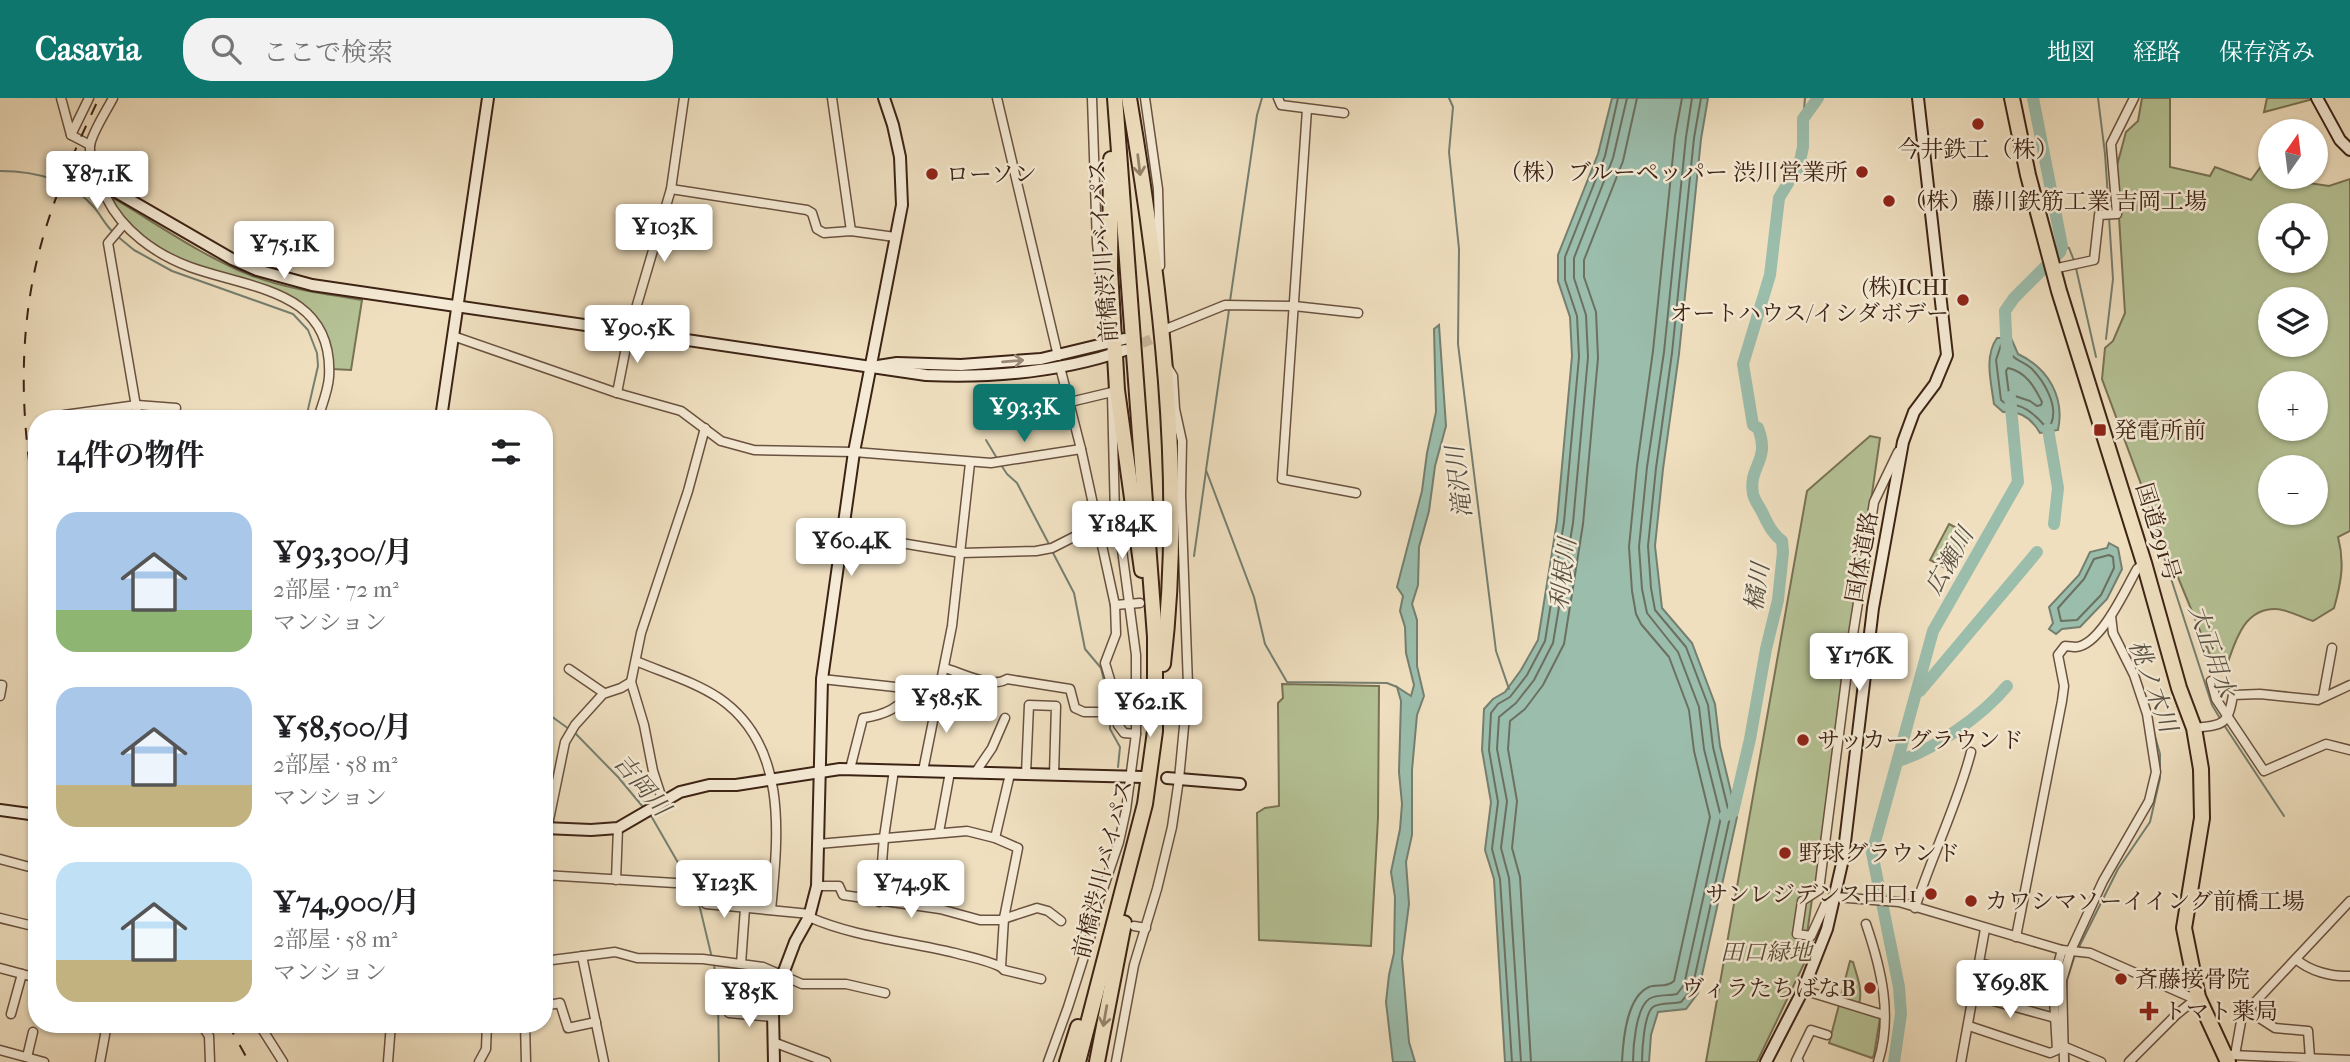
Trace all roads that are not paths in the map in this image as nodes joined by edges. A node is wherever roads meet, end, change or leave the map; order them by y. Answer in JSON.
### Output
{"nodes":[{"id":1,"x":61,"y":98,"type":"edge"},
{"id":2,"x":89,"y":98,"type":"edge"},
{"id":3,"x":113,"y":98,"type":"edge"},
{"id":4,"x":488,"y":98,"type":"edge"},
{"id":5,"x":684,"y":98,"type":"edge"},
{"id":6,"x":832,"y":98,"type":"edge"},
{"id":7,"x":884,"y":98,"type":"edge"},
{"id":8,"x":997,"y":98,"type":"edge"},
{"id":9,"x":1093,"y":98,"type":"edge"},
{"id":10,"x":1109,"y":98,"type":"edge"},
{"id":11,"x":1115,"y":98,"type":"edge"},
{"id":12,"x":1129,"y":98,"type":"edge"},
{"id":13,"x":1145,"y":98,"type":"edge"},
{"id":14,"x":1278,"y":98,"type":"edge"},
{"id":15,"x":1918,"y":98,"type":"edge"},
{"id":16,"x":2012,"y":98,"type":"edge"},
{"id":17,"x":2134,"y":98,"type":"edge"},
{"id":18,"x":2317,"y":98,"type":"edge"},
{"id":19,"x":1307,"y":109,"type":"junction"},
{"id":20,"x":1344,"y":113,"type":"dead end"},
{"id":21,"x":71,"y":135,"type":"junction"},
{"id":22,"x":90,"y":145,"type":"junction"},
{"id":23,"x":2350,"y":150,"type":"edge"},
{"id":24,"x":99,"y":182,"type":"junction"},
{"id":25,"x":671,"y":189,"type":"junction"},
{"id":26,"x":121,"y":227,"type":"junction"},
{"id":27,"x":851,"y":231,"type":"junction"},
{"id":28,"x":895,"y":237,"type":"junction"},
{"id":29,"x":2052,"y":264,"type":"junction"},
{"id":30,"x":1156,"y":286,"type":"junction"},
{"id":31,"x":1294,"y":306,"type":"junction"},
{"id":32,"x":457,"y":307,"type":"junction"},
{"id":33,"x":1112,"y":310,"type":"junction"},
{"id":34,"x":1358,"y":313,"type":"dead end"},
{"id":35,"x":629,"y":332,"type":"junction"},
{"id":36,"x":1155,"y":335,"type":"junction"},
{"id":37,"x":453,"y":336,"type":"junction"},
{"id":38,"x":1120,"y":346,"type":"junction"},
{"id":39,"x":1164,"y":361,"type":"junction"},
{"id":40,"x":1059,"y":362,"type":"junction"},
{"id":41,"x":872,"y":368,"type":"junction"},
{"id":42,"x":1114,"y":391,"type":"junction"},
{"id":43,"x":617,"y":393,"type":"junction"},
{"id":44,"x":1069,"y":402,"type":"junction"},
{"id":45,"x":136,"y":405,"type":"junction"},
{"id":46,"x":176,"y":408,"type":"dead end"},
{"id":47,"x":100,"y":410,"type":"edge"},
{"id":48,"x":137,"y":410,"type":"edge"},
{"id":49,"x":321,"y":410,"type":"edge"},
{"id":50,"x":442,"y":410,"type":"edge"},
{"id":51,"x":705,"y":428,"type":"junction"},
{"id":52,"x":1903,"y":442,"type":"junction"},
{"id":53,"x":1081,"y":449,"type":"junction"},
{"id":54,"x":854,"y":452,"type":"junction"},
{"id":55,"x":970,"y":463,"type":"junction"},
{"id":56,"x":1356,"y":493,"type":"dead end"},
{"id":57,"x":1115,"y":516,"type":"junction"},
{"id":58,"x":1097,"y":524,"type":"junction"},
{"id":59,"x":841,"y":534,"type":"junction"},
{"id":60,"x":961,"y":553,"type":"junction"},
{"id":61,"x":2144,"y":563,"type":"junction"},
{"id":62,"x":1176,"y":601,"type":"dead end"},
{"id":63,"x":1186,"y":602,"type":"junction"},
{"id":64,"x":1140,"y":603,"type":"dead end"},
{"id":65,"x":1129,"y":604,"type":"junction"},
{"id":66,"x":1115,"y":605,"type":"junction"},
{"id":67,"x":2110,"y":616,"type":"junction"},
{"id":68,"x":1155,"y":637,"type":"junction"},
{"id":69,"x":2332,"y":648,"type":"dead end"},
{"id":70,"x":636,"y":661,"type":"junction"},
{"id":71,"x":945,"y":668,"type":"junction"},
{"id":72,"x":569,"y":669,"type":"dead end"},
{"id":73,"x":822,"y":678,"type":"junction"},
{"id":74,"x":631,"y":681,"type":"junction"},
{"id":75,"x":2211,"y":681,"type":"dead end"},
{"id":76,"x":0,"y":685,"type":"edge"},
{"id":77,"x":2350,"y":685,"type":"edge"},
{"id":78,"x":913,"y":689,"type":"junction"},
{"id":79,"x":940,"y":692,"type":"junction"},
{"id":80,"x":604,"y":693,"type":"junction"},
{"id":81,"x":0,"y":696,"type":"edge"},
{"id":82,"x":2323,"y":697,"type":"junction"},
{"id":83,"x":1111,"y":712,"type":"junction"},
{"id":84,"x":1006,"y":718,"type":"dead end"},
{"id":85,"x":2225,"y":721,"type":"junction"},
{"id":86,"x":2194,"y":728,"type":"junction"},
{"id":87,"x":1155,"y":731,"type":"junction"},
{"id":88,"x":1136,"y":734,"type":"junction"},
{"id":89,"x":2350,"y":750,"type":"edge"},
{"id":90,"x":1972,"y":752,"type":"dead end"},
{"id":91,"x":850,"y":769,"type":"junction"},
{"id":92,"x":894,"y":770,"type":"junction"},
{"id":93,"x":820,"y":771,"type":"junction"},
{"id":94,"x":923,"y":771,"type":"junction"},
{"id":95,"x":950,"y":772,"type":"junction"},
{"id":96,"x":975,"y":774,"type":"junction"},
{"id":97,"x":1010,"y":774,"type":"junction"},
{"id":98,"x":1026,"y":775,"type":"junction"},
{"id":99,"x":1054,"y":775,"type":"junction"},
{"id":100,"x":1131,"y":777,"type":"junction"},
{"id":101,"x":1143,"y":778,"type":"dead end"},
{"id":102,"x":1167,"y":778,"type":"dead end"},
{"id":103,"x":1179,"y":779,"type":"junction"},
{"id":104,"x":773,"y":780,"type":"junction"},
{"id":105,"x":1240,"y":784,"type":"dead end"},
{"id":106,"x":553,"y":796,"type":"edge"},
{"id":107,"x":660,"y":804,"type":"junction"},
{"id":108,"x":1145,"y":804,"type":"junction"},
{"id":109,"x":0,"y":810,"type":"edge"},
{"id":110,"x":28,"y":814,"type":"edge"},
{"id":111,"x":553,"y":828,"type":"edge"},
{"id":112,"x":618,"y":828,"type":"junction"},
{"id":113,"x":939,"y":832,"type":"junction"},
{"id":114,"x":884,"y":837,"type":"junction"},
{"id":115,"x":995,"y":838,"type":"junction"},
{"id":116,"x":818,"y":844,"type":"junction"},
{"id":117,"x":0,"y":859,"type":"edge"},
{"id":118,"x":28,"y":867,"type":"edge"},
{"id":119,"x":1130,"y":870,"type":"junction"},
{"id":120,"x":553,"y":876,"type":"edge"},
{"id":121,"x":616,"y":880,"type":"junction"},
{"id":122,"x":675,"y":883,"type":"dead end"},
{"id":123,"x":817,"y":886,"type":"junction"},
{"id":124,"x":1835,"y":897,"type":"junction"},
{"id":125,"x":2350,"y":901,"type":"edge"},
{"id":126,"x":879,"y":902,"type":"junction"},
{"id":127,"x":706,"y":904,"type":"dead end"},
{"id":128,"x":746,"y":908,"type":"junction"},
{"id":129,"x":1915,"y":908,"type":"junction"},
{"id":130,"x":771,"y":910,"type":"junction"},
{"id":131,"x":809,"y":915,"type":"junction"},
{"id":132,"x":0,"y":918,"type":"edge"},
{"id":133,"x":1004,"y":919,"type":"junction"},
{"id":134,"x":1095,"y":919,"type":"junction"},
{"id":135,"x":1105,"y":920,"type":"dead end"},
{"id":136,"x":1061,"y":921,"type":"dead end"},
{"id":137,"x":28,"y":925,"type":"edge"},
{"id":138,"x":1866,"y":925,"type":"dead end"},
{"id":139,"x":1135,"y":926,"type":"dead end"},
{"id":140,"x":1146,"y":928,"type":"junction"},
{"id":141,"x":1986,"y":929,"type":"junction"},
{"id":142,"x":2016,"y":937,"type":"junction"},
{"id":143,"x":2067,"y":950,"type":"junction"},
{"id":144,"x":582,"y":956,"type":"junction"},
{"id":145,"x":2296,"y":959,"type":"junction"},
{"id":146,"x":553,"y":960,"type":"edge"},
{"id":147,"x":1980,"y":963,"type":"junction"},
{"id":148,"x":741,"y":964,"type":"junction"},
{"id":149,"x":1001,"y":967,"type":"junction"},
{"id":150,"x":0,"y":968,"type":"edge"},
{"id":151,"x":22,"y":974,"type":"junction"},
{"id":152,"x":782,"y":975,"type":"junction"},
{"id":153,"x":28,"y":976,"type":"edge"},
{"id":154,"x":2350,"y":976,"type":"edge"},
{"id":155,"x":1041,"y":979,"type":"dead end"},
{"id":156,"x":2053,"y":982,"type":"junction"},
{"id":157,"x":1803,"y":990,"type":"junction"},
{"id":158,"x":885,"y":993,"type":"dead end"},
{"id":159,"x":1972,"y":995,"type":"junction"},
{"id":160,"x":2199,"y":997,"type":"junction"},
{"id":161,"x":553,"y":1004,"type":"edge"},
{"id":162,"x":2247,"y":1010,"type":"junction"},
{"id":163,"x":729,"y":1013,"type":"dead end"},
{"id":164,"x":11,"y":1014,"type":"dead end"},
{"id":165,"x":1884,"y":1015,"type":"junction"},
{"id":166,"x":773,"y":1017,"type":"junction"},
{"id":167,"x":2055,"y":1018,"type":"junction"},
{"id":168,"x":596,"y":1022,"type":"junction"},
{"id":169,"x":1969,"y":1026,"type":"junction"},
{"id":170,"x":33,"y":1033,"type":"edge"},
{"id":171,"x":105,"y":1033,"type":"edge"},
{"id":172,"x":207,"y":1033,"type":"edge"},
{"id":173,"x":265,"y":1033,"type":"edge"},
{"id":174,"x":390,"y":1033,"type":"edge"},
{"id":175,"x":487,"y":1033,"type":"edge"},
{"id":176,"x":525,"y":1033,"type":"edge"},
{"id":177,"x":1826,"y":1035,"type":"dead end"},
{"id":178,"x":773,"y":1042,"type":"junction"},
{"id":179,"x":2063,"y":1046,"type":"junction"},
{"id":180,"x":0,"y":1050,"type":"edge"},
{"id":181,"x":27,"y":1057,"type":"junction"},
{"id":182,"x":2230,"y":1057,"type":"edge"},
{"id":183,"x":2309,"y":1058,"type":"junction"},
{"id":184,"x":2350,"y":1060,"type":"edge"},
{"id":185,"x":44,"y":1062,"type":"edge"},
{"id":186,"x":100,"y":1062,"type":"edge"},
{"id":187,"x":210,"y":1062,"type":"edge"},
{"id":188,"x":283,"y":1062,"type":"edge"},
{"id":189,"x":388,"y":1062,"type":"edge"},
{"id":190,"x":479,"y":1062,"type":"edge"},
{"id":191,"x":526,"y":1062,"type":"edge"},
{"id":192,"x":604,"y":1062,"type":"edge"},
{"id":193,"x":774,"y":1062,"type":"edge"},
{"id":194,"x":826,"y":1062,"type":"edge"},
{"id":195,"x":1048,"y":1062,"type":"edge"},
{"id":196,"x":1067,"y":1062,"type":"edge"},
{"id":197,"x":1078,"y":1062,"type":"edge"},
{"id":198,"x":1097,"y":1062,"type":"edge"},
{"id":199,"x":1116,"y":1062,"type":"edge"},
{"id":200,"x":1766,"y":1062,"type":"edge"},
{"id":201,"x":1799,"y":1062,"type":"edge"},
{"id":202,"x":1878,"y":1062,"type":"edge"},
{"id":203,"x":1961,"y":1062,"type":"edge"},
{"id":204,"x":2064,"y":1062,"type":"edge"},
{"id":205,"x":2101,"y":1062,"type":"edge"},
{"id":206,"x":2129,"y":1062,"type":"edge"}],
"edges":[{"from":1,"to":21,"type":"street"},
{"from":2,"to":21,"type":"street"},
{"from":3,"to":22,"type":"street"},
{"from":4,"to":32,"type":"street"},
{"from":5,"to":25,"type":"street"},
{"from":6,"to":27,"type":"street"},
{"from":7,"to":28,"type":"street"},
{"from":8,"to":40,"type":"street"},
{"from":9,"to":33,"type":"street"},
{"from":10,"to":33,"type":"highway"},
{"from":11,"to":68,"type":"highway","name":"前橋渋川バイパス"},
{"from":12,"to":30,"type":"highway","one_way":true},
{"from":13,"to":30,"type":"street"},
{"from":14,"to":19,"type":"street"},
{"from":15,"to":52,"type":"street","name":"国体道路"},
{"from":16,"to":29,"type":"highway","name":"国道291号"},
{"from":17,"to":29,"type":"street"},
{"from":18,"to":23,"type":"street"},
{"from":19,"to":20,"type":"street"},
{"from":19,"to":31,"type":"street"},
{"from":21,"to":22,"type":"street"},
{"from":22,"to":24,"type":"street"},
{"from":24,"to":26,"type":"street"},
{"from":24,"to":32,"type":"street"},
{"from":25,"to":27,"type":"street"},
{"from":25,"to":35,"type":"street"},
{"from":26,"to":45,"type":"street"},
{"from":26,"to":49,"type":"street"},
{"from":27,"to":28,"type":"street"},
{"from":28,"to":41,"type":"street"},
{"from":29,"to":61,"type":"highway","name":"国道291号"},
{"from":30,"to":36,"type":"highway"},
{"from":31,"to":34,"type":"street"},
{"from":31,"to":36,"type":"street"},
{"from":31,"to":56,"type":"street"},
{"from":32,"to":35,"type":"street"},
{"from":32,"to":37,"type":"street"},
{"from":33,"to":38,"type":"highway"},
{"from":35,"to":41,"type":"street"},
{"from":35,"to":43,"type":"street"},
{"from":36,"to":39,"type":"highway"},
{"from":37,"to":43,"type":"street"},
{"from":37,"to":50,"type":"street"},
{"from":38,"to":40,"type":"street"},
{"from":38,"to":42,"type":"highway"},
{"from":39,"to":63,"type":"street"},
{"from":39,"to":87,"type":"highway"},
{"from":40,"to":41,"type":"street"},
{"from":40,"to":44,"type":"street"},
{"from":41,"to":54,"type":"street"},
{"from":42,"to":44,"type":"street"},
{"from":42,"to":57,"type":"street"},
{"from":42,"to":68,"type":"highway"},
{"from":43,"to":51,"type":"street"},
{"from":44,"to":53,"type":"street"},
{"from":45,"to":46,"type":"street"},
{"from":45,"to":47,"type":"street"},
{"from":45,"to":48,"type":"street"},
{"from":51,"to":54,"type":"street"},
{"from":51,"to":70,"type":"street"},
{"from":52,"to":124,"type":"street","name":"国体道路"},
{"from":52,"to":124,"type":"street"},
{"from":53,"to":55,"type":"street"},
{"from":53,"to":58,"type":"street"},
{"from":54,"to":55,"type":"street"},
{"from":54,"to":59,"type":"street"},
{"from":55,"to":60,"type":"street"},
{"from":57,"to":58,"type":"street"},
{"from":57,"to":65,"type":"street"},
{"from":58,"to":60,"type":"street"},
{"from":58,"to":66,"type":"street"},
{"from":59,"to":60,"type":"street"},
{"from":59,"to":73,"type":"street"},
{"from":60,"to":71,"type":"street"},
{"from":61,"to":67,"type":"street"},
{"from":61,"to":86,"type":"highway","name":"国道291号"},
{"from":62,"to":63,"type":"street"},
{"from":63,"to":103,"type":"street"},
{"from":64,"to":65,"type":"street"},
{"from":65,"to":66,"type":"street"},
{"from":65,"to":88,"type":"street"},
{"from":66,"to":83,"type":"street"},
{"from":67,"to":142,"type":"street"},
{"from":67,"to":143,"type":"street"},
{"from":68,"to":87,"type":"highway","name":"前橋渋川バイパス"},
{"from":69,"to":82,"type":"street"},
{"from":70,"to":74,"type":"street"},
{"from":70,"to":104,"type":"street"},
{"from":71,"to":79,"type":"street"},
{"from":71,"to":83,"type":"street"},
{"from":72,"to":80,"type":"street"},
{"from":73,"to":78,"type":"street"},
{"from":73,"to":93,"type":"street"},
{"from":74,"to":80,"type":"street"},
{"from":74,"to":107,"type":"street"},
{"from":75,"to":85,"type":"street"},
{"from":76,"to":81,"type":"street"},
{"from":77,"to":82,"type":"street"},
{"from":78,"to":79,"type":"street"},
{"from":78,"to":91,"type":"street"},
{"from":79,"to":94,"type":"street"},
{"from":80,"to":106,"type":"street"},
{"from":82,"to":85,"type":"street"},
{"from":83,"to":88,"type":"street"},
{"from":84,"to":96,"type":"street"},
{"from":85,"to":86,"type":"street"},
{"from":85,"to":89,"type":"street"},
{"from":86,"to":160,"type":"highway","name":"国道291号"},
{"from":87,"to":108,"type":"highway","name":"前橋渋川バイパス"},
{"from":88,"to":100,"type":"street"},
{"from":90,"to":129,"type":"street"},
{"from":91,"to":92,"type":"street"},
{"from":91,"to":93,"type":"street"},
{"from":92,"to":94,"type":"street"},
{"from":92,"to":114,"type":"street"},
{"from":93,"to":104,"type":"street"},
{"from":93,"to":116,"type":"street"},
{"from":94,"to":95,"type":"street"},
{"from":95,"to":96,"type":"street"},
{"from":95,"to":113,"type":"street"},
{"from":96,"to":97,"type":"street"},
{"from":97,"to":98,"type":"street"},
{"from":97,"to":115,"type":"street"},
{"from":98,"to":99,"type":"street"},
{"from":98,"to":99,"type":"street"},
{"from":99,"to":100,"type":"street"},
{"from":100,"to":101,"type":"street"},
{"from":100,"to":134,"type":"street"},
{"from":102,"to":103,"type":"street"},
{"from":103,"to":105,"type":"street"},
{"from":103,"to":140,"type":"street"},
{"from":104,"to":107,"type":"street"},
{"from":104,"to":130,"type":"street"},
{"from":107,"to":112,"type":"street"},
{"from":108,"to":119,"type":"highway","name":"前橋渋川バイパス"},
{"from":108,"to":198,"type":"highway","one_way":true},
{"from":109,"to":110,"type":"street"},
{"from":111,"to":112,"type":"street"},
{"from":112,"to":121,"type":"street"},
{"from":113,"to":114,"type":"street"},
{"from":113,"to":115,"type":"street"},
{"from":114,"to":116,"type":"street"},
{"from":114,"to":126,"type":"street"},
{"from":115,"to":133,"type":"street"},
{"from":116,"to":123,"type":"street"},
{"from":117,"to":118,"type":"street"},
{"from":119,"to":196,"type":"highway"},
{"from":119,"to":197,"type":"highway","name":"前橋渋川バイパス"},
{"from":120,"to":121,"type":"street"},
{"from":121,"to":122,"type":"street"},
{"from":123,"to":126,"type":"street"},
{"from":123,"to":131,"type":"street"},
{"from":124,"to":129,"type":"street"},
{"from":124,"to":157,"type":"street","name":"国体道路"},
{"from":125,"to":145,"type":"street"},
{"from":126,"to":133,"type":"street"},
{"from":127,"to":128,"type":"street"},
{"from":128,"to":130,"type":"street"},
{"from":128,"to":148,"type":"street"},
{"from":129,"to":141,"type":"street"},
{"from":130,"to":131,"type":"street"},
{"from":131,"to":149,"type":"street"},
{"from":131,"to":152,"type":"street"},
{"from":132,"to":137,"type":"street"},
{"from":133,"to":136,"type":"street"},
{"from":133,"to":149,"type":"street"},
{"from":134,"to":135,"type":"street"},
{"from":134,"to":195,"type":"street"},
{"from":138,"to":165,"type":"street"},
{"from":139,"to":140,"type":"street"},
{"from":140,"to":199,"type":"street"},
{"from":141,"to":142,"type":"street"},
{"from":141,"to":147,"type":"street"},
{"from":142,"to":143,"type":"street"},
{"from":143,"to":156,"type":"street"},
{"from":143,"to":160,"type":"street"},
{"from":143,"to":179,"type":"street"},
{"from":144,"to":146,"type":"street"},
{"from":144,"to":148,"type":"street"},
{"from":144,"to":168,"type":"street"},
{"from":145,"to":154,"type":"street"},
{"from":145,"to":162,"type":"street"},
{"from":147,"to":156,"type":"street"},
{"from":147,"to":159,"type":"street"},
{"from":148,"to":152,"type":"street"},
{"from":149,"to":155,"type":"street"},
{"from":150,"to":151,"type":"street"},
{"from":151,"to":153,"type":"street"},
{"from":151,"to":164,"type":"street"},
{"from":152,"to":158,"type":"street"},
{"from":152,"to":166,"type":"street"},
{"from":156,"to":167,"type":"street"},
{"from":157,"to":165,"type":"street"},
{"from":157,"to":200,"type":"street","name":"国体道路"},
{"from":159,"to":167,"type":"street"},
{"from":159,"to":169,"type":"street"},
{"from":160,"to":182,"type":"highway","name":"国道291号"},
{"from":160,"to":206,"type":"street"},
{"from":161,"to":168,"type":"street"},
{"from":162,"to":182,"type":"street"},
{"from":162,"to":183,"type":"street"},
{"from":163,"to":166,"type":"street"},
{"from":165,"to":202,"type":"street"},
{"from":166,"to":178,"type":"street"},
{"from":167,"to":169,"type":"street"},
{"from":168,"to":192,"type":"street"},
{"from":169,"to":203,"type":"street"},
{"from":170,"to":181,"type":"street"},
{"from":171,"to":186,"type":"street"},
{"from":172,"to":187,"type":"street"},
{"from":173,"to":188,"type":"street"},
{"from":174,"to":189,"type":"street"},
{"from":175,"to":190,"type":"street"},
{"from":176,"to":191,"type":"street"},
{"from":177,"to":201,"type":"street"},
{"from":178,"to":193,"type":"street"},
{"from":178,"to":194,"type":"street"},
{"from":179,"to":204,"type":"street"},
{"from":179,"to":205,"type":"street"},
{"from":180,"to":181,"type":"street"},
{"from":181,"to":185,"type":"street"},
{"from":182,"to":183,"type":"street"},
{"from":183,"to":184,"type":"street"}]}
